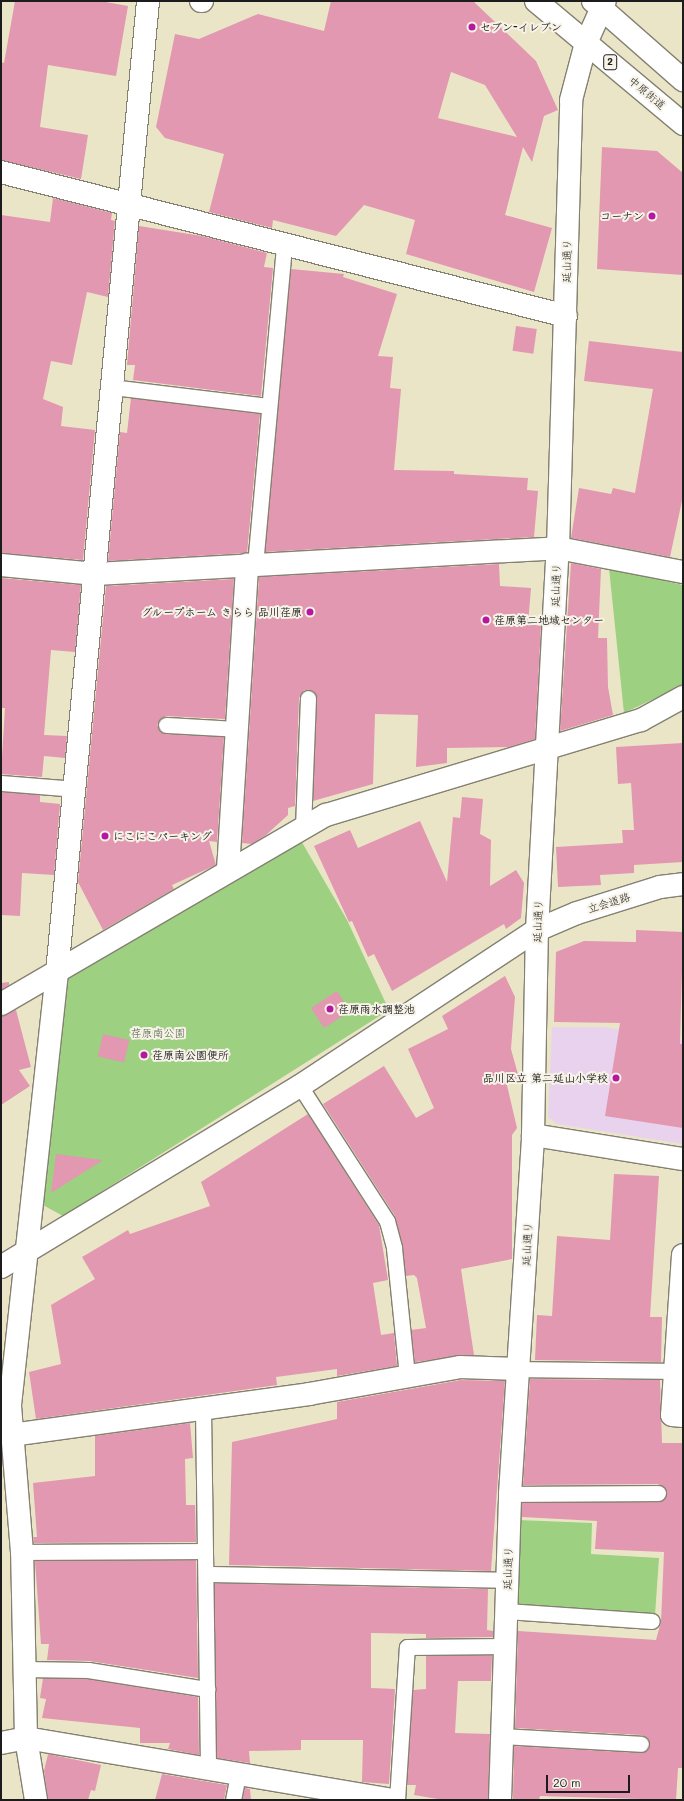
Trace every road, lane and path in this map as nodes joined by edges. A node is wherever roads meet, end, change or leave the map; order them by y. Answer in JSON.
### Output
{"nodes":[{"id":1,"x":148,"y":1,"type":"edge"},
{"id":2,"x":536,"y":1,"type":"edge"},
{"id":3,"x":600,"y":4,"type":"edge"},
{"id":4,"x":586,"y":43,"type":"junction"},
{"id":5,"x":683,"y":80,"type":"edge"},
{"id":6,"x":683,"y":124,"type":"edge"},
{"id":7,"x":1,"y":172,"type":"edge"},
{"id":8,"x":127,"y":204,"type":"junction"},
{"id":9,"x":284,"y":245,"type":"junction"},
{"id":10,"x":566,"y":316,"type":"junction"},
{"id":11,"x":112,"y":387,"type":"junction"},
{"id":12,"x":269,"y":406,"type":"junction"},
{"id":13,"x":558,"y":548,"type":"junction"},
{"id":14,"x":1,"y":565,"type":"edge"},
{"id":15,"x":251,"y":565,"type":"junction"},
{"id":16,"x":683,"y":572,"type":"edge"},
{"id":17,"x":96,"y":574,"type":"junction"},
{"id":18,"x":683,"y":697,"type":"edge"},
{"id":19,"x":308,"y":698,"type":"dead end"},
{"id":20,"x":166,"y":725,"type":"dead end"},
{"id":21,"x":237,"y":729,"type":"junction"},
{"id":22,"x":550,"y":747,"type":"junction"},
{"id":23,"x":1,"y":783,"type":"edge"},
{"id":24,"x":75,"y":789,"type":"junction"},
{"id":25,"x":303,"y":828,"type":"junction"},
{"id":26,"x":228,"y":870,"type":"junction"},
{"id":27,"x":683,"y":884,"type":"edge"},
{"id":28,"x":537,"y":930,"type":"junction"},
{"id":29,"x":57,"y":973,"type":"junction"},
{"id":30,"x":1,"y":1004,"type":"edge"},
{"id":31,"x":300,"y":1086,"type":"junction"},
{"id":32,"x":533,"y":1135,"type":"junction"},
{"id":33,"x":683,"y":1158,"type":"edge"},
{"id":34,"x":27,"y":1251,"type":"junction"},
{"id":35,"x":683,"y":1255,"type":"edge"},
{"id":36,"x":1,"y":1267,"type":"edge"},
{"id":37,"x":518,"y":1369,"type":"junction"},
{"id":38,"x":674,"y":1371,"type":"junction"},
{"id":39,"x":407,"y":1377,"type":"junction"},
{"id":40,"x":204,"y":1409,"type":"junction"},
{"id":41,"x":683,"y":1416,"type":"edge"},
{"id":42,"x":11,"y":1435,"type":"junction"},
{"id":43,"x":658,"y":1493,"type":"dead end"},
{"id":44,"x":510,"y":1494,"type":"junction"},
{"id":45,"x":205,"y":1551,"type":"junction"},
{"id":46,"x":22,"y":1552,"type":"junction"},
{"id":47,"x":206,"y":1574,"type":"junction"},
{"id":48,"x":508,"y":1580,"type":"junction"},
{"id":49,"x":506,"y":1611,"type":"junction"},
{"id":50,"x":652,"y":1621,"type":"dead end"},
{"id":51,"x":504,"y":1646,"type":"junction"},
{"id":52,"x":24,"y":1669,"type":"junction"},
{"id":53,"x":207,"y":1689,"type":"junction"},
{"id":54,"x":500,"y":1736,"type":"junction"},
{"id":55,"x":26,"y":1738,"type":"junction"},
{"id":56,"x":1,"y":1743,"type":"edge"},
{"id":57,"x":641,"y":1744,"type":"dead end"},
{"id":58,"x":208,"y":1769,"type":"junction"},
{"id":59,"x":238,"y":1774,"type":"junction"},
{"id":60,"x":36,"y":1800,"type":"edge"},
{"id":61,"x":233,"y":1800,"type":"edge"},
{"id":62,"x":392,"y":1800,"type":"edge"},
{"id":63,"x":397,"y":1800,"type":"edge"},
{"id":64,"x":500,"y":1800,"type":"edge"}],
"edges":[{"from":1,"to":8,"type":"street"},
{"from":2,"to":4,"type":"street","name":"中原街道","number":"2"},
{"from":3,"to":4,"type":"street","name":"延山通り"},
{"from":3,"to":5,"type":"street"},
{"from":4,"to":6,"type":"street","name":"中原街道","number":"2"},
{"from":4,"to":10,"type":"street","name":"延山通り"},
{"from":7,"to":8,"type":"street"},
{"from":8,"to":9,"type":"street"},
{"from":8,"to":11,"type":"street"},
{"from":9,"to":10,"type":"street"},
{"from":9,"to":12,"type":"lane"},
{"from":10,"to":13,"type":"street","name":"延山通り"},
{"from":11,"to":12,"type":"lane"},
{"from":11,"to":17,"type":"street"},
{"from":12,"to":15,"type":"lane"},
{"from":13,"to":15,"type":"street"},
{"from":13,"to":16,"type":"street"},
{"from":13,"to":22,"type":"street","name":"延山通り"},
{"from":14,"to":17,"type":"street"},
{"from":15,"to":17,"type":"street"},
{"from":15,"to":21,"type":"street"},
{"from":17,"to":24,"type":"street"},
{"from":18,"to":22,"type":"street"},
{"from":19,"to":25,"type":"lane"},
{"from":20,"to":21,"type":"lane"},
{"from":21,"to":26,"type":"street"},
{"from":22,"to":25,"type":"street"},
{"from":22,"to":28,"type":"street","name":"延山通り"},
{"from":23,"to":24,"type":"lane"},
{"from":24,"to":29,"type":"street"},
{"from":25,"to":26,"type":"street"},
{"from":26,"to":29,"type":"street"},
{"from":27,"to":28,"type":"street","name":"立会道路"},
{"from":28,"to":31,"type":"street","name":"立会道路"},
{"from":28,"to":32,"type":"street","name":"延山通り"},
{"from":29,"to":30,"type":"street"},
{"from":29,"to":34,"type":"street"},
{"from":31,"to":34,"type":"street","name":"立会道路"},
{"from":31,"to":39,"type":"lane"},
{"from":32,"to":33,"type":"street"},
{"from":32,"to":37,"type":"street","name":"延山通り"},
{"from":34,"to":36,"type":"street","name":"立会道路"},
{"from":34,"to":42,"type":"street"},
{"from":35,"to":38,"type":"street"},
{"from":37,"to":38,"type":"lane"},
{"from":37,"to":39,"type":"street"},
{"from":37,"to":44,"type":"street","name":"延山通り"},
{"from":38,"to":41,"type":"street"},
{"from":39,"to":40,"type":"street"},
{"from":40,"to":42,"type":"street"},
{"from":40,"to":45,"type":"lane"},
{"from":42,"to":46,"type":"street"},
{"from":43,"to":44,"type":"lane"},
{"from":44,"to":48,"type":"street","name":"延山通り"},
{"from":45,"to":46,"type":"lane"},
{"from":45,"to":47,"type":"lane"},
{"from":46,"to":52,"type":"street"},
{"from":47,"to":48,"type":"lane"},
{"from":47,"to":53,"type":"lane"},
{"from":48,"to":49,"type":"street","name":"延山通り"},
{"from":49,"to":50,"type":"lane"},
{"from":49,"to":51,"type":"street","name":"延山通り"},
{"from":51,"to":54,"type":"street","name":"延山通り"},
{"from":51,"to":63,"type":"lane"},
{"from":52,"to":53,"type":"lane"},
{"from":52,"to":55,"type":"street"},
{"from":53,"to":58,"type":"lane"},
{"from":54,"to":57,"type":"lane"},
{"from":54,"to":64,"type":"street","name":"延山通り"},
{"from":55,"to":56,"type":"street"},
{"from":55,"to":58,"type":"street"},
{"from":55,"to":60,"type":"street"},
{"from":58,"to":59,"type":"street"},
{"from":59,"to":61,"type":"lane"},
{"from":59,"to":62,"type":"street"}]}
